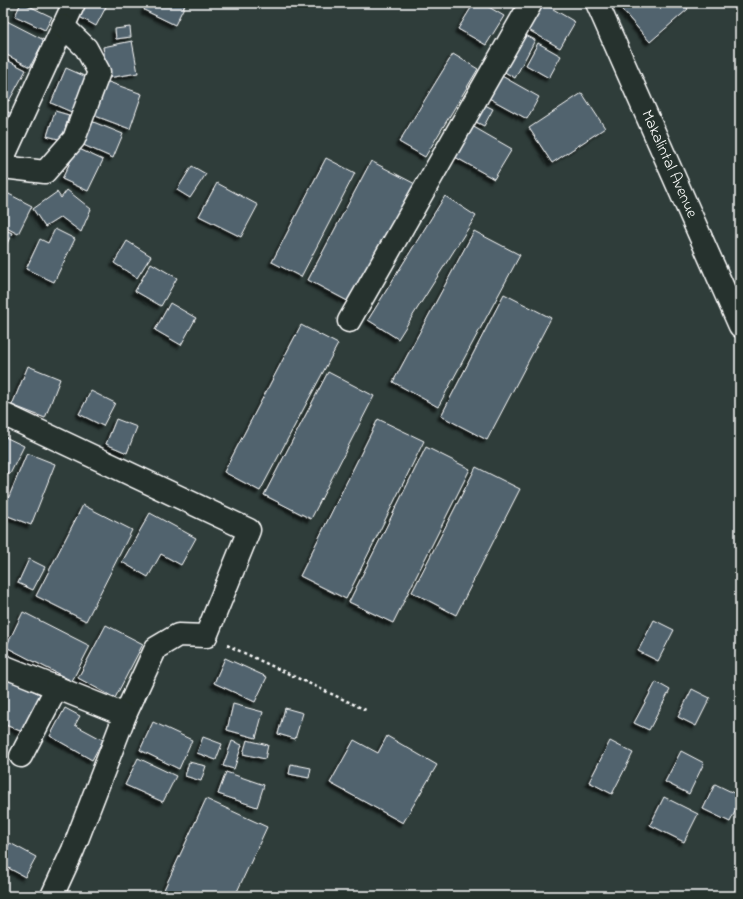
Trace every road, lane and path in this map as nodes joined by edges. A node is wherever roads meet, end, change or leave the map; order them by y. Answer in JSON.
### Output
{"nodes":[{"id":1,"x":74,"y":3,"type":"edge"},
{"id":2,"x":531,"y":3,"type":"edge"},
{"id":3,"x":597,"y":3,"type":"edge"},
{"id":4,"x":63,"y":26,"type":"junction"},
{"id":5,"x":3,"y":158,"type":"edge"},
{"id":6,"x":3,"y":167,"type":"edge"},
{"id":7,"x":349,"y":321,"type":"dead end"},
{"id":8,"x":740,"y":326,"type":"edge"},
{"id":9,"x":3,"y":414,"type":"edge"},
{"id":10,"x":206,"y":636,"type":"junction"},
{"id":11,"x":3,"y":666,"type":"edge"},
{"id":12,"x":57,"y":687,"type":"junction"},
{"id":13,"x":368,"y":711,"type":"dead end"},
{"id":14,"x":125,"y":715,"type":"junction"},
{"id":15,"x":21,"y":756,"type":"dead end"},
{"id":16,"x":52,"y":896,"type":"edge"}],
"edges":[{"from":1,"to":4,"type":"street"},
{"from":2,"to":7,"type":"street"},
{"from":3,"to":8,"type":"street","name":"Makalintal Avenue"},
{"from":4,"to":5,"type":"street"},
{"from":4,"to":6,"type":"street"},
{"from":9,"to":10,"type":"street"},
{"from":10,"to":13,"type":"path"},
{"from":10,"to":14,"type":"street"},
{"from":11,"to":12,"type":"street"},
{"from":12,"to":14,"type":"street"},
{"from":12,"to":15,"type":"street"},
{"from":14,"to":16,"type":"street"}]}
